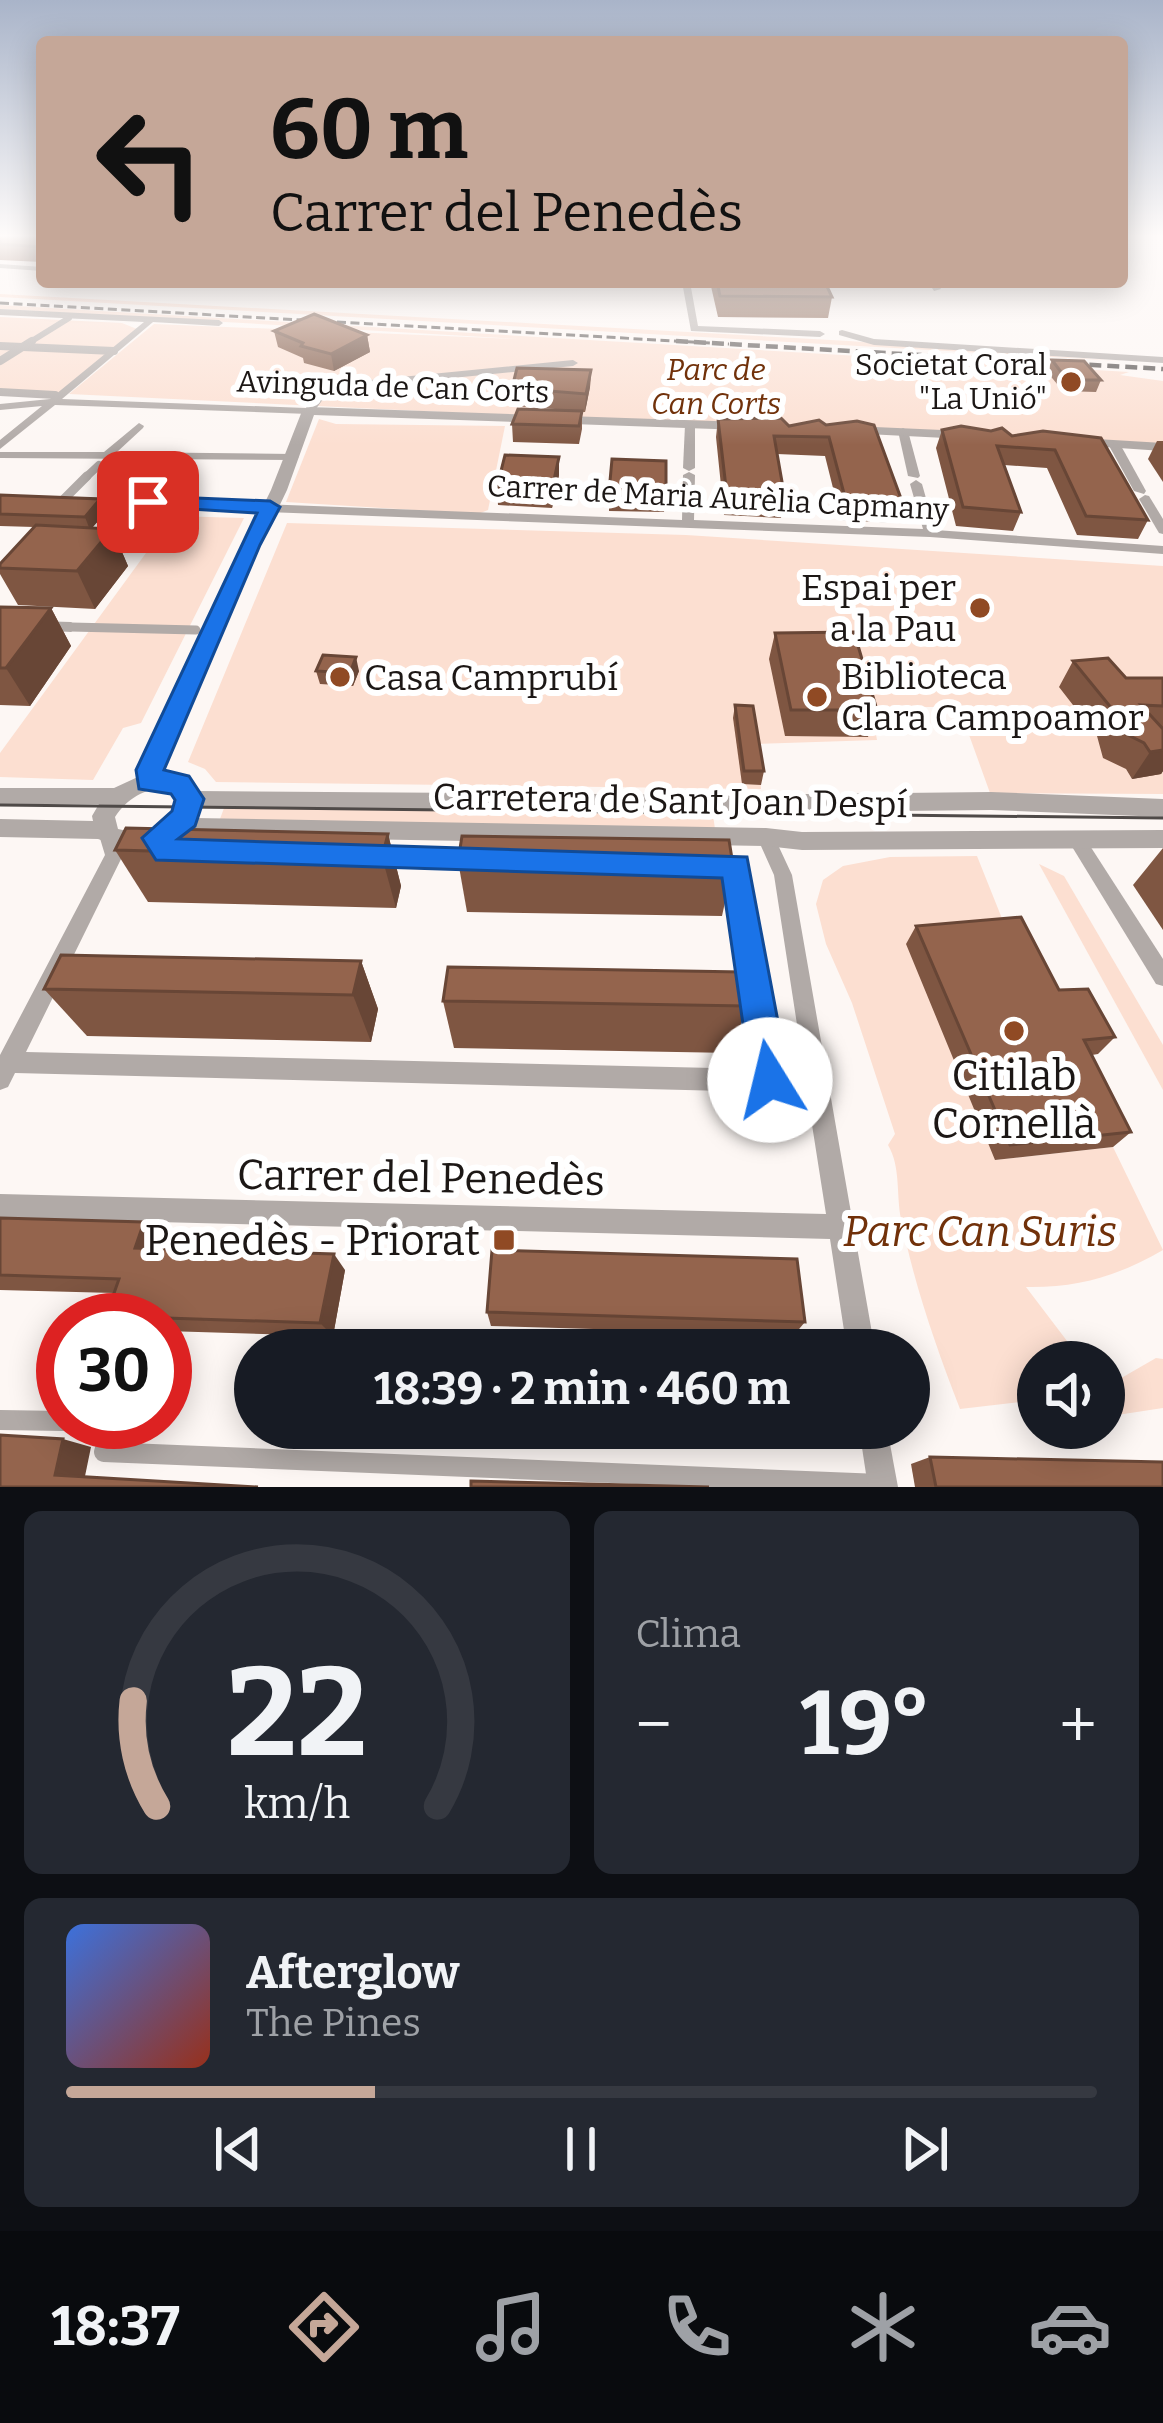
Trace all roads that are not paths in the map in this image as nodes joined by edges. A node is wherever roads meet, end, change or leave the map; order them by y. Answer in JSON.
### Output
{"nodes":[{"id":1,"x":690,"y":305,"type":"edge"},
{"id":2,"x":0,"y":312,"type":"edge"},
{"id":3,"x":69,"y":318,"type":"dead end"},
{"id":4,"x":149,"y":322,"type":"junction"},
{"id":5,"x":219,"y":323,"type":"dead end"},
{"id":6,"x":0,"y":346,"type":"edge"},
{"id":7,"x":22,"y":346,"type":"junction"},
{"id":8,"x":114,"y":351,"type":"junction"},
{"id":9,"x":1163,"y":360,"type":"edge"},
{"id":10,"x":0,"y":361,"type":"edge"},
{"id":11,"x":573,"y":363,"type":"dead end"},
{"id":12,"x":0,"y":392,"type":"edge"},
{"id":13,"x":53,"y":399,"type":"junction"},
{"id":14,"x":0,"y":407,"type":"edge"},
{"id":15,"x":309,"y":411,"type":"junction"},
{"id":16,"x":690,"y":425,"type":"junction"},
{"id":17,"x":139,"y":426,"type":"dead end"},
{"id":18,"x":759,"y":427,"type":"edge"},
{"id":19,"x":828,"y":429,"type":"edge"},
{"id":20,"x":903,"y":431,"type":"junction"},
{"id":21,"x":979,"y":436,"type":"edge"},
{"id":22,"x":1069,"y":441,"type":"edge"},
{"id":23,"x":1114,"y":444,"type":"junction"},
{"id":24,"x":1163,"y":447,"type":"edge"},
{"id":25,"x":0,"y":451,"type":"edge"},
{"id":26,"x":293,"y":457,"type":"junction"},
{"id":27,"x":103,"y":460,"type":"junction"},
{"id":28,"x":42,"y":499,"type":"edge"},
{"id":29,"x":63,"y":500,"type":"junction"},
{"id":30,"x":270,"y":507,"type":"junction"},
{"id":31,"x":688,"y":523,"type":"junction"},
{"id":32,"x":1163,"y":530,"type":"edge"},
{"id":33,"x":930,"y":533,"type":"junction"},
{"id":34,"x":1163,"y":550,"type":"edge"},
{"id":35,"x":0,"y":624,"type":"edge"},
{"id":36,"x":71,"y":627,"type":"joint"},
{"id":37,"x":196,"y":630,"type":"dead end"},
{"id":38,"x":149,"y":781,"type":"junction"},
{"id":39,"x":0,"y":796,"type":"edge"},
{"id":40,"x":117,"y":796,"type":"junction"},
{"id":41,"x":190,"y":799,"type":"junction"},
{"id":42,"x":728,"y":804,"type":"junction"},
{"id":43,"x":1163,"y":808,"type":"edge"},
{"id":44,"x":0,"y":828,"type":"edge"},
{"id":45,"x":106,"y":833,"type":"junction"},
{"id":46,"x":166,"y":833,"type":"junction"},
{"id":47,"x":766,"y":836,"type":"junction"},
{"id":48,"x":1163,"y":839,"type":"edge"},
{"id":49,"x":1077,"y":840,"type":"junction"},
{"id":50,"x":186,"y":852,"type":"edge"},
{"id":51,"x":353,"y":856,"type":"edge"},
{"id":52,"x":497,"y":860,"type":"edge"},
{"id":53,"x":688,"y":864,"type":"edge"},
{"id":54,"x":1163,"y":977,"type":"edge"},
{"id":55,"x":4,"y":1071,"type":"edge"},
{"id":56,"x":770,"y":1080,"type":"junction"},
{"id":57,"x":817,"y":1082,"type":"junction"},
{"id":58,"x":0,"y":1206,"type":"edge"},
{"id":59,"x":841,"y":1227,"type":"junction"},
{"id":60,"x":858,"y":1329,"type":"edge"},
{"id":61,"x":0,"y":1420,"type":"edge"},
{"id":62,"x":36,"y":1421,"type":"edge"},
{"id":63,"x":105,"y":1449,"type":"edge"},
{"id":64,"x":876,"y":1449,"type":"edge"},
{"id":65,"x":882,"y":1485,"type":"edge"}],
"edges":[{"from":1,"to":9,"type":"street"},
{"from":2,"to":4,"type":"street"},
{"from":3,"to":7,"type":"street"},
{"from":4,"to":5,"type":"street"},
{"from":4,"to":8,"type":"street"},
{"from":6,"to":7,"type":"street"},
{"from":7,"to":8,"type":"street"},
{"from":7,"to":10,"type":"street"},
{"from":8,"to":13,"type":"street"},
{"from":11,"to":15,"type":"street"},
{"from":12,"to":13,"type":"street"},
{"from":13,"to":14,"type":"street","name":"Avinguda de Can Corts"},
{"from":13,"to":15,"type":"street","name":"Avinguda de Can Corts"},
{"from":13,"to":25,"type":"street"},
{"from":15,"to":16,"type":"street","name":"Avinguda de Can Corts"},
{"from":15,"to":26,"type":"street"},
{"from":16,"to":18,"type":"street","name":"Avinguda de Can Corts"},
{"from":16,"to":31,"type":"street"},
{"from":17,"to":27,"type":"street"},
{"from":19,"to":20,"type":"street"},
{"from":20,"to":21,"type":"street"},
{"from":20,"to":33,"type":"street"},
{"from":22,"to":23,"type":"street"},
{"from":23,"to":24,"type":"street"},
{"from":23,"to":32,"type":"street"},
{"from":25,"to":27,"type":"street"},
{"from":26,"to":27,"type":"street"},
{"from":26,"to":30,"type":"street"},
{"from":27,"to":29,"type":"street"},
{"from":28,"to":29,"type":"street","name":"Carrer de Maria Aurèlia Capmany"},
{"from":29,"to":30,"type":"street","name":"Carrer de Maria Aurèlia Capmany"},
{"from":30,"to":31,"type":"street","name":"Carrer de Maria Aurèlia Capmany"},
{"from":30,"to":38,"type":"street"},
{"from":31,"to":33,"type":"street","name":"Carrer de Maria Aurèlia Capmany"},
{"from":33,"to":34,"type":"street","name":"Carrer de Maria Aurèlia Capmany"},
{"from":35,"to":36,"type":"street"},
{"from":36,"to":37,"type":"street"},
{"from":38,"to":40,"type":"street"},
{"from":38,"to":41,"type":"street"},
{"from":39,"to":40,"type":"street"},
{"from":40,"to":45,"type":"street"},
{"from":41,"to":42,"type":"street","name":"Carretera de Sant Joan Despí"},
{"from":41,"to":46,"type":"street"},
{"from":42,"to":43,"type":"street","name":"Carretera de Sant Joan Despí"},
{"from":42,"to":47,"type":"street"},
{"from":44,"to":45,"type":"street"},
{"from":45,"to":46,"type":"street"},
{"from":45,"to":55,"type":"street"},
{"from":46,"to":47,"type":"street","name":"Carretera de Sant Joan Despí"},
{"from":46,"to":50,"type":"street"},
{"from":47,"to":49,"type":"street","name":"Carretera de Sant Joan Despí"},
{"from":47,"to":57,"type":"street"},
{"from":48,"to":49,"type":"street","name":"Carretera de Sant Joan Despí"},
{"from":49,"to":54,"type":"street"},
{"from":51,"to":52,"type":"street"},
{"from":53,"to":56,"type":"street"},
{"from":55,"to":56,"type":"street"},
{"from":56,"to":57,"type":"street"},
{"from":57,"to":59,"type":"street"},
{"from":58,"to":59,"type":"street","name":"Carrer del Penedès"},
{"from":59,"to":60,"type":"street"},
{"from":61,"to":62,"type":"street"},
{"from":63,"to":65,"type":"street"},
{"from":64,"to":65,"type":"street"}]}
